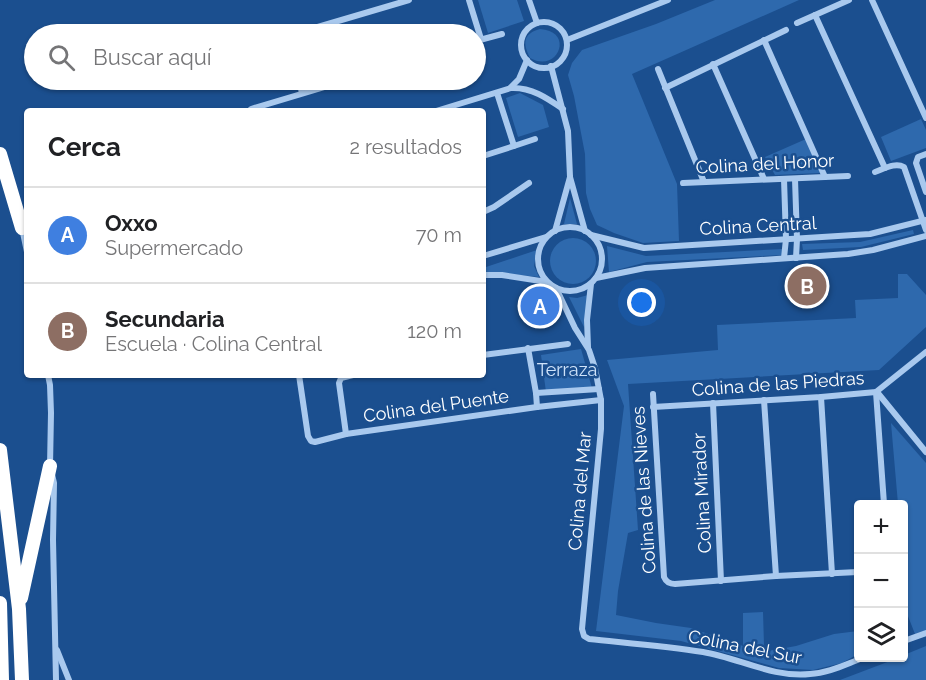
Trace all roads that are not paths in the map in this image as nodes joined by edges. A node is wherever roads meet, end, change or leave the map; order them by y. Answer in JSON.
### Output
{"nodes":[{"id":1,"x":409,"y":0,"type":"edge"},
{"id":2,"x":469,"y":0,"type":"edge"},
{"id":3,"x":529,"y":0,"type":"edge"},
{"id":4,"x":668,"y":0,"type":"edge"},
{"id":5,"x":849,"y":0,"type":"edge"},
{"id":6,"x":872,"y":0,"type":"edge"},
{"id":7,"x":814,"y":15,"type":"junction"},
{"id":8,"x":537,"y":23,"type":"junction"},
{"id":9,"x":797,"y":23,"type":"dead end"},
{"id":10,"x":328,"y":24,"type":"edge"},
{"id":11,"x":474,"y":24,"type":"edge"},
{"id":12,"x":786,"y":30,"type":"dead end"},
{"id":13,"x":502,"y":34,"type":"dead end"},
{"id":14,"x":486,"y":38,"type":"edge"},
{"id":15,"x":567,"y":40,"type":"junction"},
{"id":16,"x":764,"y":40,"type":"junction"},
{"id":17,"x":527,"y":60,"type":"junction"},
{"id":18,"x":713,"y":64,"type":"junction"},
{"id":19,"x":551,"y":66,"type":"junction"},
{"id":20,"x":658,"y":69,"type":"dead end"},
{"id":21,"x":665,"y":87,"type":"junction"},
{"id":22,"x":511,"y":88,"type":"junction"},
{"id":23,"x":301,"y":90,"type":"edge"},
{"id":24,"x":313,"y":90,"type":"edge"},
{"id":25,"x":302,"y":93,"type":"junction"},
{"id":26,"x":497,"y":93,"type":"junction"},
{"id":27,"x":254,"y":108,"type":"edge"},
{"id":28,"x":446,"y":108,"type":"edge"},
{"id":29,"x":564,"y":110,"type":"junction"},
{"id":30,"x":926,"y":118,"type":"edge"},
{"id":31,"x":535,"y":139,"type":"dead end"},
{"id":32,"x":514,"y":146,"type":"junction"},
{"id":33,"x":0,"y":154,"type":"edge"},
{"id":34,"x":926,"y":154,"type":"edge"},
{"id":35,"x":486,"y":155,"type":"edge"},
{"id":36,"x":885,"y":168,"type":"junction"},
{"id":37,"x":875,"y":172,"type":"dead end"},
{"id":38,"x":848,"y":176,"type":"dead end"},
{"id":39,"x":570,"y":177,"type":"junction"},
{"id":40,"x":825,"y":177,"type":"junction"},
{"id":41,"x":764,"y":179,"type":"junction"},
{"id":42,"x":784,"y":179,"type":"junction"},
{"id":43,"x":795,"y":179,"type":"junction"},
{"id":44,"x":704,"y":182,"type":"junction"},
{"id":45,"x":529,"y":183,"type":"dead end"},
{"id":46,"x":683,"y":183,"type":"dead end"},
{"id":47,"x":926,"y":192,"type":"edge"},
{"id":48,"x":486,"y":211,"type":"edge"},
{"id":49,"x":924,"y":220,"type":"edge"},
{"id":50,"x":24,"y":227,"type":"edge"},
{"id":51,"x":926,"y":230,"type":"edge"},
{"id":52,"x":555,"y":231,"type":"junction"},
{"id":53,"x":588,"y":233,"type":"junction"},
{"id":54,"x":926,"y":236,"type":"edge"},
{"id":55,"x":547,"y":237,"type":"junction"},
{"id":56,"x":786,"y":239,"type":"junction"},
{"id":57,"x":797,"y":239,"type":"junction"},
{"id":58,"x":486,"y":255,"type":"edge"},
{"id":59,"x":784,"y":258,"type":"junction"},
{"id":60,"x":796,"y":258,"type":"junction"},
{"id":61,"x":486,"y":275,"type":"edge"},
{"id":62,"x":596,"y":278,"type":"junction"},
{"id":63,"x":547,"y":282,"type":"junction"},
{"id":64,"x":591,"y":284,"type":"junction"},
{"id":65,"x":556,"y":288,"type":"junction"},
{"id":66,"x":568,"y":344,"type":"dead end"},
{"id":67,"x":528,"y":348,"type":"junction"},
{"id":68,"x":589,"y":350,"type":"junction"},
{"id":69,"x":486,"y":355,"type":"edge"},
{"id":70,"x":924,"y":357,"type":"edge"},
{"id":71,"x":48,"y":378,"type":"edge"},
{"id":72,"x":299,"y":378,"type":"edge"},
{"id":73,"x":341,"y":378,"type":"edge"},
{"id":74,"x":599,"y":389,"type":"junction"},
{"id":75,"x":876,"y":392,"type":"junction"},
{"id":76,"x":536,"y":393,"type":"junction"},
{"id":77,"x":653,"y":394,"type":"dead end"},
{"id":78,"x":821,"y":397,"type":"junction"},
{"id":79,"x":601,"y":400,"type":"junction"},
{"id":80,"x":764,"y":400,"type":"junction"},
{"id":81,"x":712,"y":403,"type":"junction"},
{"id":82,"x":537,"y":407,"type":"junction"},
{"id":83,"x":653,"y":407,"type":"junction"},
{"id":84,"x":346,"y":434,"type":"junction"},
{"id":85,"x":0,"y":450,"type":"edge"},
{"id":86,"x":926,"y":452,"type":"edge"},
{"id":87,"x":50,"y":466,"type":"junction"},
{"id":88,"x":884,"y":500,"type":"edge"},
{"id":89,"x":854,"y":573,"type":"edge"},
{"id":90,"x":832,"y":574,"type":"junction"},
{"id":91,"x":776,"y":576,"type":"junction"},
{"id":92,"x":721,"y":580,"type":"junction"},
{"id":93,"x":0,"y":603,"type":"edge"},
{"id":94,"x":19,"y":609,"type":"junction"},
{"id":95,"x":926,"y":633,"type":"edge"},
{"id":96,"x":584,"y":636,"type":"joint"},
{"id":97,"x":908,"y":637,"type":"edge"},
{"id":98,"x":56,"y":646,"type":"junction"},
{"id":99,"x":854,"y":661,"type":"edge"},
{"id":100,"x":2,"y":680,"type":"edge"},
{"id":101,"x":22,"y":680,"type":"edge"},
{"id":102,"x":56,"y":680,"type":"edge"},
{"id":103,"x":69,"y":680,"type":"edge"}],
"edges":[{"from":1,"to":10,"type":"street"},
{"from":2,"to":11,"type":"street"},
{"from":3,"to":8,"type":"street"},
{"from":4,"to":15,"type":"street"},
{"from":5,"to":7,"type":"street"},
{"from":6,"to":30,"type":"street"},
{"from":7,"to":9,"type":"street"},
{"from":7,"to":36,"type":"street"},
{"from":8,"to":15,"type":"street"},
{"from":8,"to":17,"type":"street"},
{"from":12,"to":16,"type":"street"},
{"from":13,"to":14,"type":"street"},
{"from":15,"to":19,"type":"street"},
{"from":16,"to":18,"type":"street"},
{"from":16,"to":40,"type":"street"},
{"from":17,"to":19,"type":"street"},
{"from":17,"to":22,"type":"street"},
{"from":18,"to":21,"type":"street"},
{"from":18,"to":41,"type":"street"},
{"from":19,"to":29,"type":"street"},
{"from":20,"to":21,"type":"street"},
{"from":21,"to":44,"type":"street"},
{"from":22,"to":26,"type":"street"},
{"from":22,"to":29,"type":"street"},
{"from":23,"to":25,"type":"street"},
{"from":24,"to":25,"type":"street"},
{"from":25,"to":27,"type":"street"},
{"from":26,"to":28,"type":"street"},
{"from":26,"to":32,"type":"street"},
{"from":29,"to":39,"type":"street"},
{"from":31,"to":32,"type":"street"},
{"from":32,"to":35,"type":"street"},
{"from":33,"to":50,"type":"highway"},
{"from":34,"to":47,"type":"street"},
{"from":36,"to":37,"type":"street"},
{"from":36,"to":49,"type":"street"},
{"from":38,"to":40,"type":"street","name":"Colina del Honor"},
{"from":39,"to":52,"type":"street"},
{"from":39,"to":53,"type":"street"},
{"from":40,"to":43,"type":"street","name":"Colina del Honor"},
{"from":41,"to":42,"type":"street","name":"Colina del Honor"},
{"from":41,"to":44,"type":"street","name":"Colina del Honor"},
{"from":42,"to":43,"type":"street","name":"Colina del Honor"},
{"from":42,"to":56,"type":"street"},
{"from":43,"to":57,"type":"street"},
{"from":44,"to":46,"type":"street","name":"Colina del Honor"},
{"from":45,"to":48,"type":"street"},
{"from":49,"to":51,"type":"street"},
{"from":49,"to":57,"type":"street","name":"Colina Central"},
{"from":52,"to":53,"type":"street"},
{"from":52,"to":55,"type":"street"},
{"from":53,"to":56,"type":"street","name":"Colina Central"},
{"from":53,"to":62,"type":"street"},
{"from":54,"to":60,"type":"street","name":"Colina Central"},
{"from":55,"to":58,"type":"street"},
{"from":55,"to":63,"type":"street"},
{"from":56,"to":57,"type":"street","name":"Colina Central"},
{"from":56,"to":59,"type":"street"},
{"from":57,"to":60,"type":"street"},
{"from":59,"to":60,"type":"street","name":"Colina Central"},
{"from":59,"to":62,"type":"street","name":"Colina Central"},
{"from":61,"to":63,"type":"street"},
{"from":62,"to":64,"type":"street"},
{"from":63,"to":65,"type":"street"},
{"from":64,"to":65,"type":"street"},
{"from":64,"to":68,"type":"street","name":"Colina del Mar"},
{"from":65,"to":68,"type":"street","name":"Colina del Mar"},
{"from":66,"to":67,"type":"street"},
{"from":67,"to":69,"type":"street"},
{"from":67,"to":76,"type":"street"},
{"from":68,"to":74,"type":"street","name":"Colina del Mar"},
{"from":70,"to":75,"type":"street","name":"Colina de las Piedras"},
{"from":71,"to":87,"type":"street"},
{"from":72,"to":84,"type":"street","name":"Colina del Puente"},
{"from":73,"to":84,"type":"street"},
{"from":74,"to":76,"type":"street"},
{"from":74,"to":79,"type":"street","name":"Colina del Mar"},
{"from":75,"to":78,"type":"street","name":"Colina de las Piedras"},
{"from":75,"to":86,"type":"street"},
{"from":75,"to":88,"type":"street"},
{"from":76,"to":82,"type":"street"},
{"from":77,"to":83,"type":"street","name":"Colina de las Nieves"},
{"from":78,"to":80,"type":"street","name":"Colina de las Piedras"},
{"from":78,"to":90,"type":"street"},
{"from":79,"to":82,"type":"street","name":"Colina del Puente"},
{"from":79,"to":96,"type":"street","name":"Colina del Mar"},
{"from":80,"to":81,"type":"street","name":"Colina de las Piedras"},
{"from":80,"to":91,"type":"street"},
{"from":81,"to":83,"type":"street","name":"Colina de las Piedras"},
{"from":81,"to":92,"type":"street","name":"Colina Mirador"},
{"from":82,"to":84,"type":"street","name":"Colina del Puente"},
{"from":83,"to":92,"type":"street","name":"Colina de las Nieves"},
{"from":85,"to":94,"type":"highway"},
{"from":87,"to":94,"type":"highway"},
{"from":87,"to":98,"type":"street"},
{"from":89,"to":90,"type":"street"},
{"from":90,"to":91,"type":"street"},
{"from":91,"to":92,"type":"street"},
{"from":93,"to":100,"type":"highway"},
{"from":94,"to":101,"type":"highway"},
{"from":95,"to":97,"type":"street"},
{"from":96,"to":99,"type":"street","name":"Colina del Sur"},
{"from":98,"to":102,"type":"street"},
{"from":98,"to":103,"type":"street"}]}
